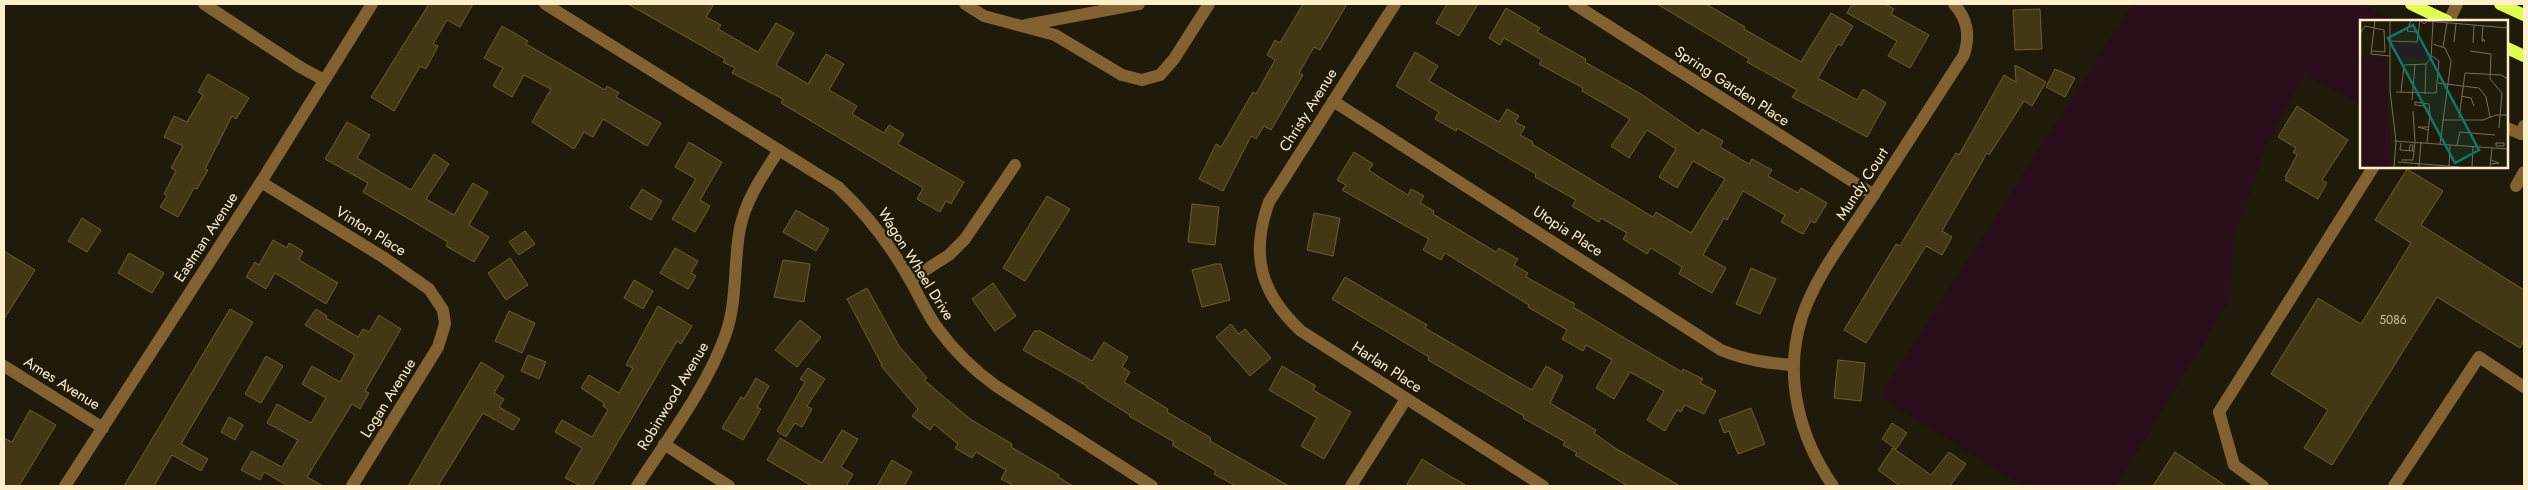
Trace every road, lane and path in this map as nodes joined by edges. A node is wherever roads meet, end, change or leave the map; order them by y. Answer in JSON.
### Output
{"nodes":[{"id":1,"x":204,"y":4,"type":"edge"},
{"id":2,"x":372,"y":4,"type":"edge"},
{"id":3,"x":545,"y":4,"type":"edge"},
{"id":4,"x":965,"y":4,"type":"edge"},
{"id":5,"x":1139,"y":4,"type":"edge"},
{"id":6,"x":1209,"y":4,"type":"edge"},
{"id":7,"x":1395,"y":4,"type":"edge"},
{"id":8,"x":1574,"y":4,"type":"edge"},
{"id":9,"x":1954,"y":4,"type":"edge"},
{"id":10,"x":2411,"y":4,"type":"edge"},
{"id":11,"x":2458,"y":4,"type":"edge"},
{"id":12,"x":2500,"y":4,"type":"edge"},
{"id":13,"x":2524,"y":15,"type":"edge"},
{"id":14,"x":2446,"y":20,"type":"edge"},
{"id":15,"x":2449,"y":20,"type":"edge"},
{"id":16,"x":1021,"y":26,"type":"junction"},
{"id":17,"x":2508,"y":48,"type":"edge"},
{"id":18,"x":2524,"y":56,"type":"edge"},
{"id":19,"x":324,"y":80,"type":"junction"},
{"id":20,"x":1333,"y":101,"type":"junction"},
{"id":21,"x":2524,"y":126,"type":"edge"},
{"id":22,"x":2508,"y":128,"type":"edge"},
{"id":23,"x":779,"y":150,"type":"junction"},
{"id":24,"x":1015,"y":165,"type":"dead end"},
{"id":25,"x":2373,"y":168,"type":"edge"},
{"id":26,"x":2524,"y":172,"type":"edge"},
{"id":27,"x":261,"y":182,"type":"junction"},
{"id":28,"x":2516,"y":186,"type":"dead end"},
{"id":29,"x":1874,"y":195,"type":"junction"},
{"id":30,"x":1259,"y":239,"type":"joint"},
{"id":31,"x":910,"y":280,"type":"junction"},
{"id":32,"x":445,"y":324,"type":"joint"},
{"id":33,"x":1793,"y":365,"type":"junction"},
{"id":34,"x":4,"y":366,"type":"edge"},
{"id":35,"x":2524,"y":387,"type":"edge"},
{"id":36,"x":1406,"y":399,"type":"junction"},
{"id":37,"x":102,"y":428,"type":"junction"},
{"id":38,"x":664,"y":444,"type":"junction"},
{"id":39,"x":65,"y":486,"type":"edge"},
{"id":40,"x":352,"y":486,"type":"edge"},
{"id":41,"x":637,"y":486,"type":"edge"},
{"id":42,"x":729,"y":486,"type":"edge"},
{"id":43,"x":1152,"y":486,"type":"edge"},
{"id":44,"x":1351,"y":486,"type":"edge"},
{"id":45,"x":1543,"y":486,"type":"edge"},
{"id":46,"x":1833,"y":486,"type":"edge"},
{"id":47,"x":2263,"y":486,"type":"edge"},
{"id":48,"x":2394,"y":486,"type":"edge"}],
"edges":[{"from":1,"to":19,"type":"street"},
{"from":2,"to":19,"type":"street","name":"Eastman Avenue"},
{"from":3,"to":23,"type":"street","name":"Wagon Wheel Drive"},
{"from":4,"to":16,"type":"street"},
{"from":5,"to":16,"type":"street"},
{"from":6,"to":16,"type":"street"},
{"from":7,"to":20,"type":"street","name":"Christy Avenue"},
{"from":8,"to":29,"type":"street","name":"Spring Garden Place"},
{"from":9,"to":29,"type":"street","name":"Mundy Court"},
{"from":10,"to":14,"type":"main road"},
{"from":11,"to":15,"type":"street"},
{"from":12,"to":13,"type":"main road"},
{"from":17,"to":18,"type":"main road"},
{"from":19,"to":27,"type":"street","name":"Eastman Avenue"},
{"from":20,"to":30,"type":"street","name":"Christy Avenue"},
{"from":20,"to":33,"type":"street","name":"Utopia Place"},
{"from":21,"to":22,"type":"street"},
{"from":23,"to":31,"type":"street","name":"Wagon Wheel Drive"},
{"from":23,"to":38,"type":"street","name":"Robinwood Avenue"},
{"from":24,"to":31,"type":"street"},
{"from":25,"to":47,"type":"street"},
{"from":26,"to":28,"type":"street"},
{"from":27,"to":32,"type":"street","name":"Vinton Place"},
{"from":27,"to":37,"type":"street","name":"Eastman Avenue"},
{"from":29,"to":33,"type":"street","name":"Mundy Court"},
{"from":30,"to":36,"type":"street","name":"Harlan Place"},
{"from":31,"to":43,"type":"street","name":"Wagon Wheel Drive"},
{"from":32,"to":40,"type":"street","name":"Logan Avenue"},
{"from":33,"to":46,"type":"street","name":"Mundy Court"},
{"from":34,"to":37,"type":"street","name":"Ames Avenue"},
{"from":35,"to":48,"type":"street"},
{"from":36,"to":44,"type":"street"},
{"from":36,"to":45,"type":"street","name":"Harlan Place"},
{"from":37,"to":39,"type":"street","name":"Eastman Avenue"},
{"from":38,"to":41,"type":"street","name":"Robinwood Avenue"},
{"from":38,"to":42,"type":"street"}]}
